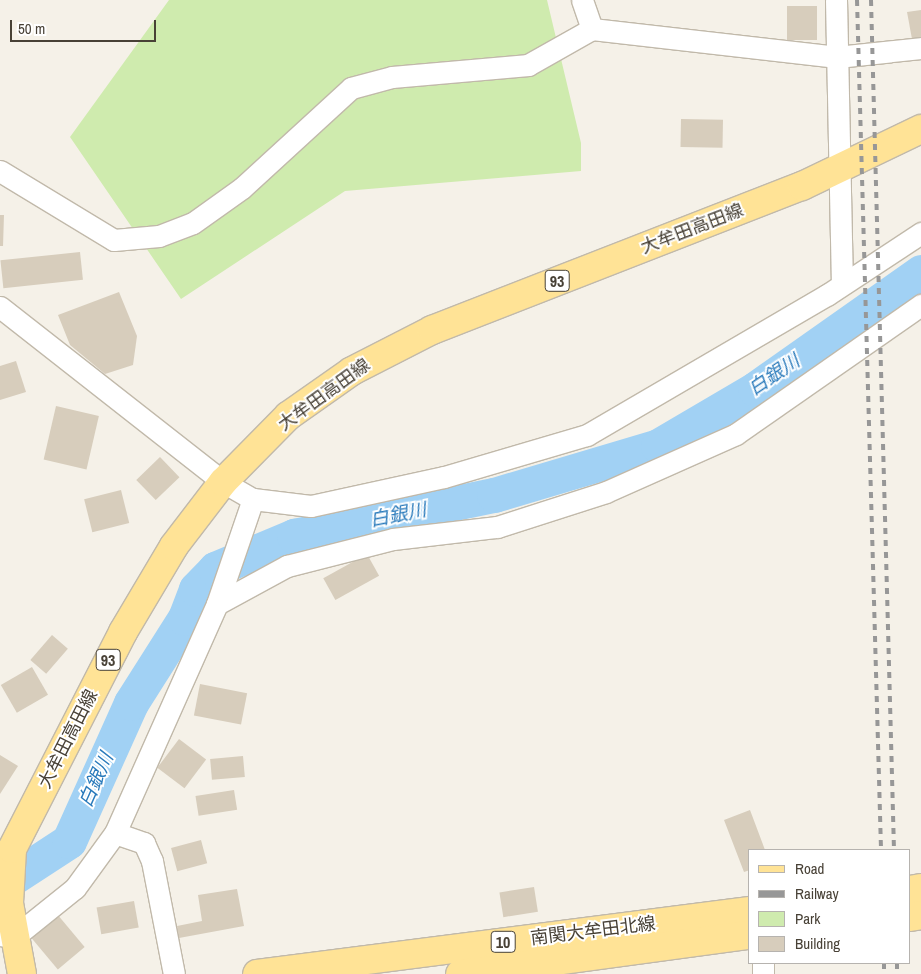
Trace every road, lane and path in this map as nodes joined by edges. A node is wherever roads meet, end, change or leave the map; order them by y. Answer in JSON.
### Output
{"nodes":[{"id":1,"x":582,"y":0,"type":"edge"},
{"id":2,"x":836,"y":0,"type":"edge"},
{"id":3,"x":592,"y":29,"type":"junction"},
{"id":4,"x":921,"y":48,"type":"edge"},
{"id":5,"x":837,"y":57,"type":"junction"},
{"id":6,"x":921,"y":129,"type":"edge"},
{"id":7,"x":841,"y":167,"type":"junction"},
{"id":8,"x":0,"y":171,"type":"edge"},
{"id":9,"x":921,"y":233,"type":"edge"},
{"id":10,"x":842,"y":284,"type":"junction"},
{"id":11,"x":921,"y":305,"type":"edge"},
{"id":12,"x":0,"y":307,"type":"edge"},
{"id":13,"x":223,"y":482,"type":"junction"},
{"id":14,"x":253,"y":499,"type":"junction"},
{"id":15,"x":219,"y":599,"type":"junction"},
{"id":16,"x":115,"y":833,"type":"junction"},
{"id":17,"x":748,"y":910,"type":"edge"},
{"id":18,"x":748,"y":935,"type":"edge"},
{"id":19,"x":7,"y":936,"type":"edge"},
{"id":20,"x":22,"y":974,"type":"edge"},
{"id":21,"x":174,"y":974,"type":"edge"},
{"id":22,"x":257,"y":974,"type":"edge"},
{"id":23,"x":460,"y":974,"type":"edge"}],
"edges":[{"from":1,"to":3,"type":"street"},
{"from":2,"to":5,"type":"street"},
{"from":3,"to":5,"type":"street"},
{"from":3,"to":8,"type":"street"},
{"from":4,"to":5,"type":"street"},
{"from":5,"to":7,"type":"street"},
{"from":6,"to":7,"type":"main road","name":"大牟田高田線","number":"93"},
{"from":7,"to":10,"type":"street"},
{"from":7,"to":13,"type":"main road","name":"大牟田高田線","number":"93"},
{"from":9,"to":10,"type":"street"},
{"from":10,"to":14,"type":"street"},
{"from":11,"to":15,"type":"street"},
{"from":12,"to":13,"type":"street"},
{"from":13,"to":14,"type":"street"},
{"from":13,"to":19,"type":"main road","name":"大牟田高田線","number":"93"},
{"from":14,"to":15,"type":"street"},
{"from":15,"to":16,"type":"street"},
{"from":16,"to":19,"type":"street"},
{"from":16,"to":21,"type":"street"},
{"from":17,"to":22,"type":"main road","name":"南関大牟田北線","number":"10"},
{"from":18,"to":23,"type":"main road","name":"南関大牟田北線","number":"10"},
{"from":19,"to":20,"type":"main road","name":"大牟田高田線","number":"93"}]}
